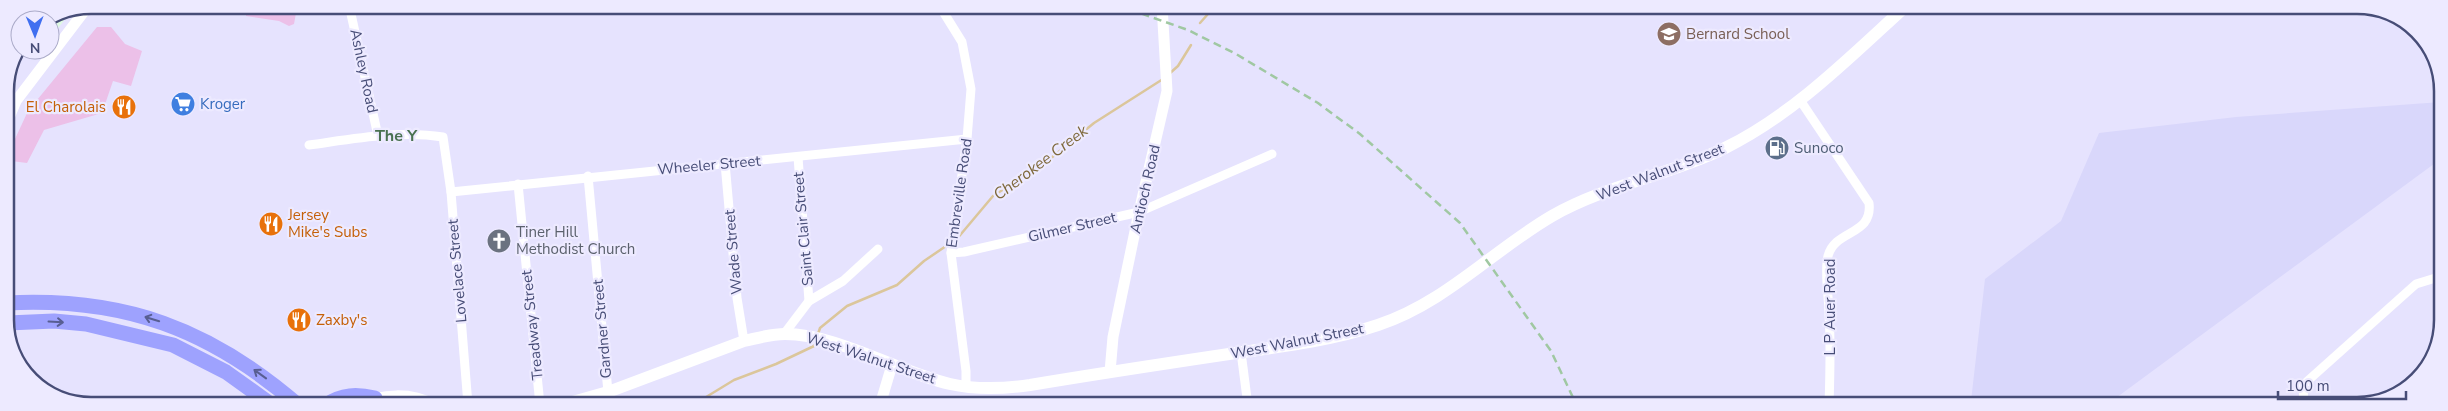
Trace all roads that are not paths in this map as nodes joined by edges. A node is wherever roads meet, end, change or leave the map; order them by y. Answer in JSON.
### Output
{"nodes":[{"id":1,"x":83,"y":14,"type":"edge"},
{"id":2,"x":351,"y":14,"type":"edge"},
{"id":3,"x":945,"y":14,"type":"edge"},
{"id":4,"x":1163,"y":14,"type":"edge"},
{"id":5,"x":1897,"y":14,"type":"edge"},
{"id":6,"x":1800,"y":100,"type":"junction"},
{"id":7,"x":14,"y":106,"type":"edge"},
{"id":8,"x":378,"y":136,"type":"junction"},
{"id":9,"x":967,"y":139,"type":"junction"},
{"id":10,"x":309,"y":145,"type":"dead end"},
{"id":11,"x":1272,"y":154,"type":"dead end"},
{"id":12,"x":798,"y":157,"type":"junction"},
{"id":13,"x":725,"y":163,"type":"junction"},
{"id":14,"x":588,"y":176,"type":"junction"},
{"id":15,"x":518,"y":184,"type":"junction"},
{"id":16,"x":451,"y":192,"type":"junction"},
{"id":17,"x":1139,"y":212,"type":"junction"},
{"id":18,"x":951,"y":247,"type":"junction"},
{"id":19,"x":878,"y":249,"type":"dead end"},
{"id":20,"x":2434,"y":278,"type":"edge"},
{"id":21,"x":809,"y":301,"type":"junction"},
{"id":22,"x":14,"y":303,"type":"edge"},
{"id":23,"x":14,"y":323,"type":"edge"},
{"id":24,"x":784,"y":334,"type":"junction"},
{"id":25,"x":744,"y":341,"type":"junction"},
{"id":26,"x":1241,"y":352,"type":"junction"},
{"id":27,"x":892,"y":365,"type":"junction"},
{"id":28,"x":1110,"y":372,"type":"junction"},
{"id":29,"x":966,"y":387,"type":"junction"},
{"id":30,"x":608,"y":392,"type":"junction"},
{"id":31,"x":261,"y":397,"type":"edge"},
{"id":32,"x":289,"y":397,"type":"edge"},
{"id":33,"x":342,"y":397,"type":"edge"},
{"id":34,"x":366,"y":397,"type":"edge"},
{"id":35,"x":467,"y":397,"type":"edge"},
{"id":36,"x":539,"y":397,"type":"edge"},
{"id":37,"x":590,"y":397,"type":"edge"},
{"id":38,"x":883,"y":397,"type":"edge"},
{"id":39,"x":1247,"y":397,"type":"edge"},
{"id":40,"x":1829,"y":397,"type":"edge"},
{"id":41,"x":2303,"y":397,"type":"edge"}],
"edges":[{"from":1,"to":7,"type":"street"},
{"from":2,"to":8,"type":"street","name":"Ashley Road"},
{"from":3,"to":9,"type":"street","name":"Embreville Road"},
{"from":4,"to":17,"type":"street","name":"Antioch Road"},
{"from":5,"to":6,"type":"main road","name":"West Walnut Street"},
{"from":6,"to":26,"type":"main road","name":"West Walnut Street"},
{"from":6,"to":40,"type":"street","name":"L P Auer Road"},
{"from":8,"to":10,"type":"street"},
{"from":8,"to":16,"type":"street","name":"Lovelace Street"},
{"from":9,"to":12,"type":"street","name":"Wheeler Street"},
{"from":9,"to":18,"type":"street","name":"Embreville Road"},
{"from":11,"to":17,"type":"street","name":"Gilmer Street"},
{"from":12,"to":13,"type":"street","name":"Wheeler Street"},
{"from":12,"to":21,"type":"street","name":"Saint Clair Street"},
{"from":13,"to":14,"type":"street","name":"Wheeler Street"},
{"from":13,"to":25,"type":"street","name":"Wade Street"},
{"from":14,"to":15,"type":"street","name":"Wheeler Street"},
{"from":14,"to":30,"type":"street","name":"Gardner Street"},
{"from":15,"to":16,"type":"street","name":"Wheeler Street"},
{"from":15,"to":36,"type":"street","name":"Treadway Street"},
{"from":16,"to":35,"type":"street","name":"Lovelace Street"},
{"from":17,"to":18,"type":"street","name":"Gilmer Street"},
{"from":17,"to":28,"type":"street","name":"Antioch Road"},
{"from":18,"to":29,"type":"street","name":"Embreville Road"},
{"from":19,"to":21,"type":"street","name":"West Walnut Street"},
{"from":20,"to":41,"type":"street"},
{"from":21,"to":24,"type":"street","name":"West Walnut Street"},
{"from":32,"to":22,"type":"highway","one_way":true},
{"from":23,"to":31,"type":"highway","one_way":true},
{"from":24,"to":25,"type":"main road","name":"West Walnut Street"},
{"from":24,"to":27,"type":"main road","name":"West Walnut Street"},
{"from":25,"to":30,"type":"main road","name":"West Walnut Street"},
{"from":26,"to":28,"type":"main road","name":"West Walnut Street"},
{"from":26,"to":39,"type":"street"},
{"from":27,"to":29,"type":"main road","name":"West Walnut Street"},
{"from":27,"to":38,"type":"street"},
{"from":28,"to":29,"type":"main road","name":"West Walnut Street"},
{"from":30,"to":37,"type":"main road","name":"West Walnut Street"},
{"from":33,"to":34,"type":"highway"}]}
